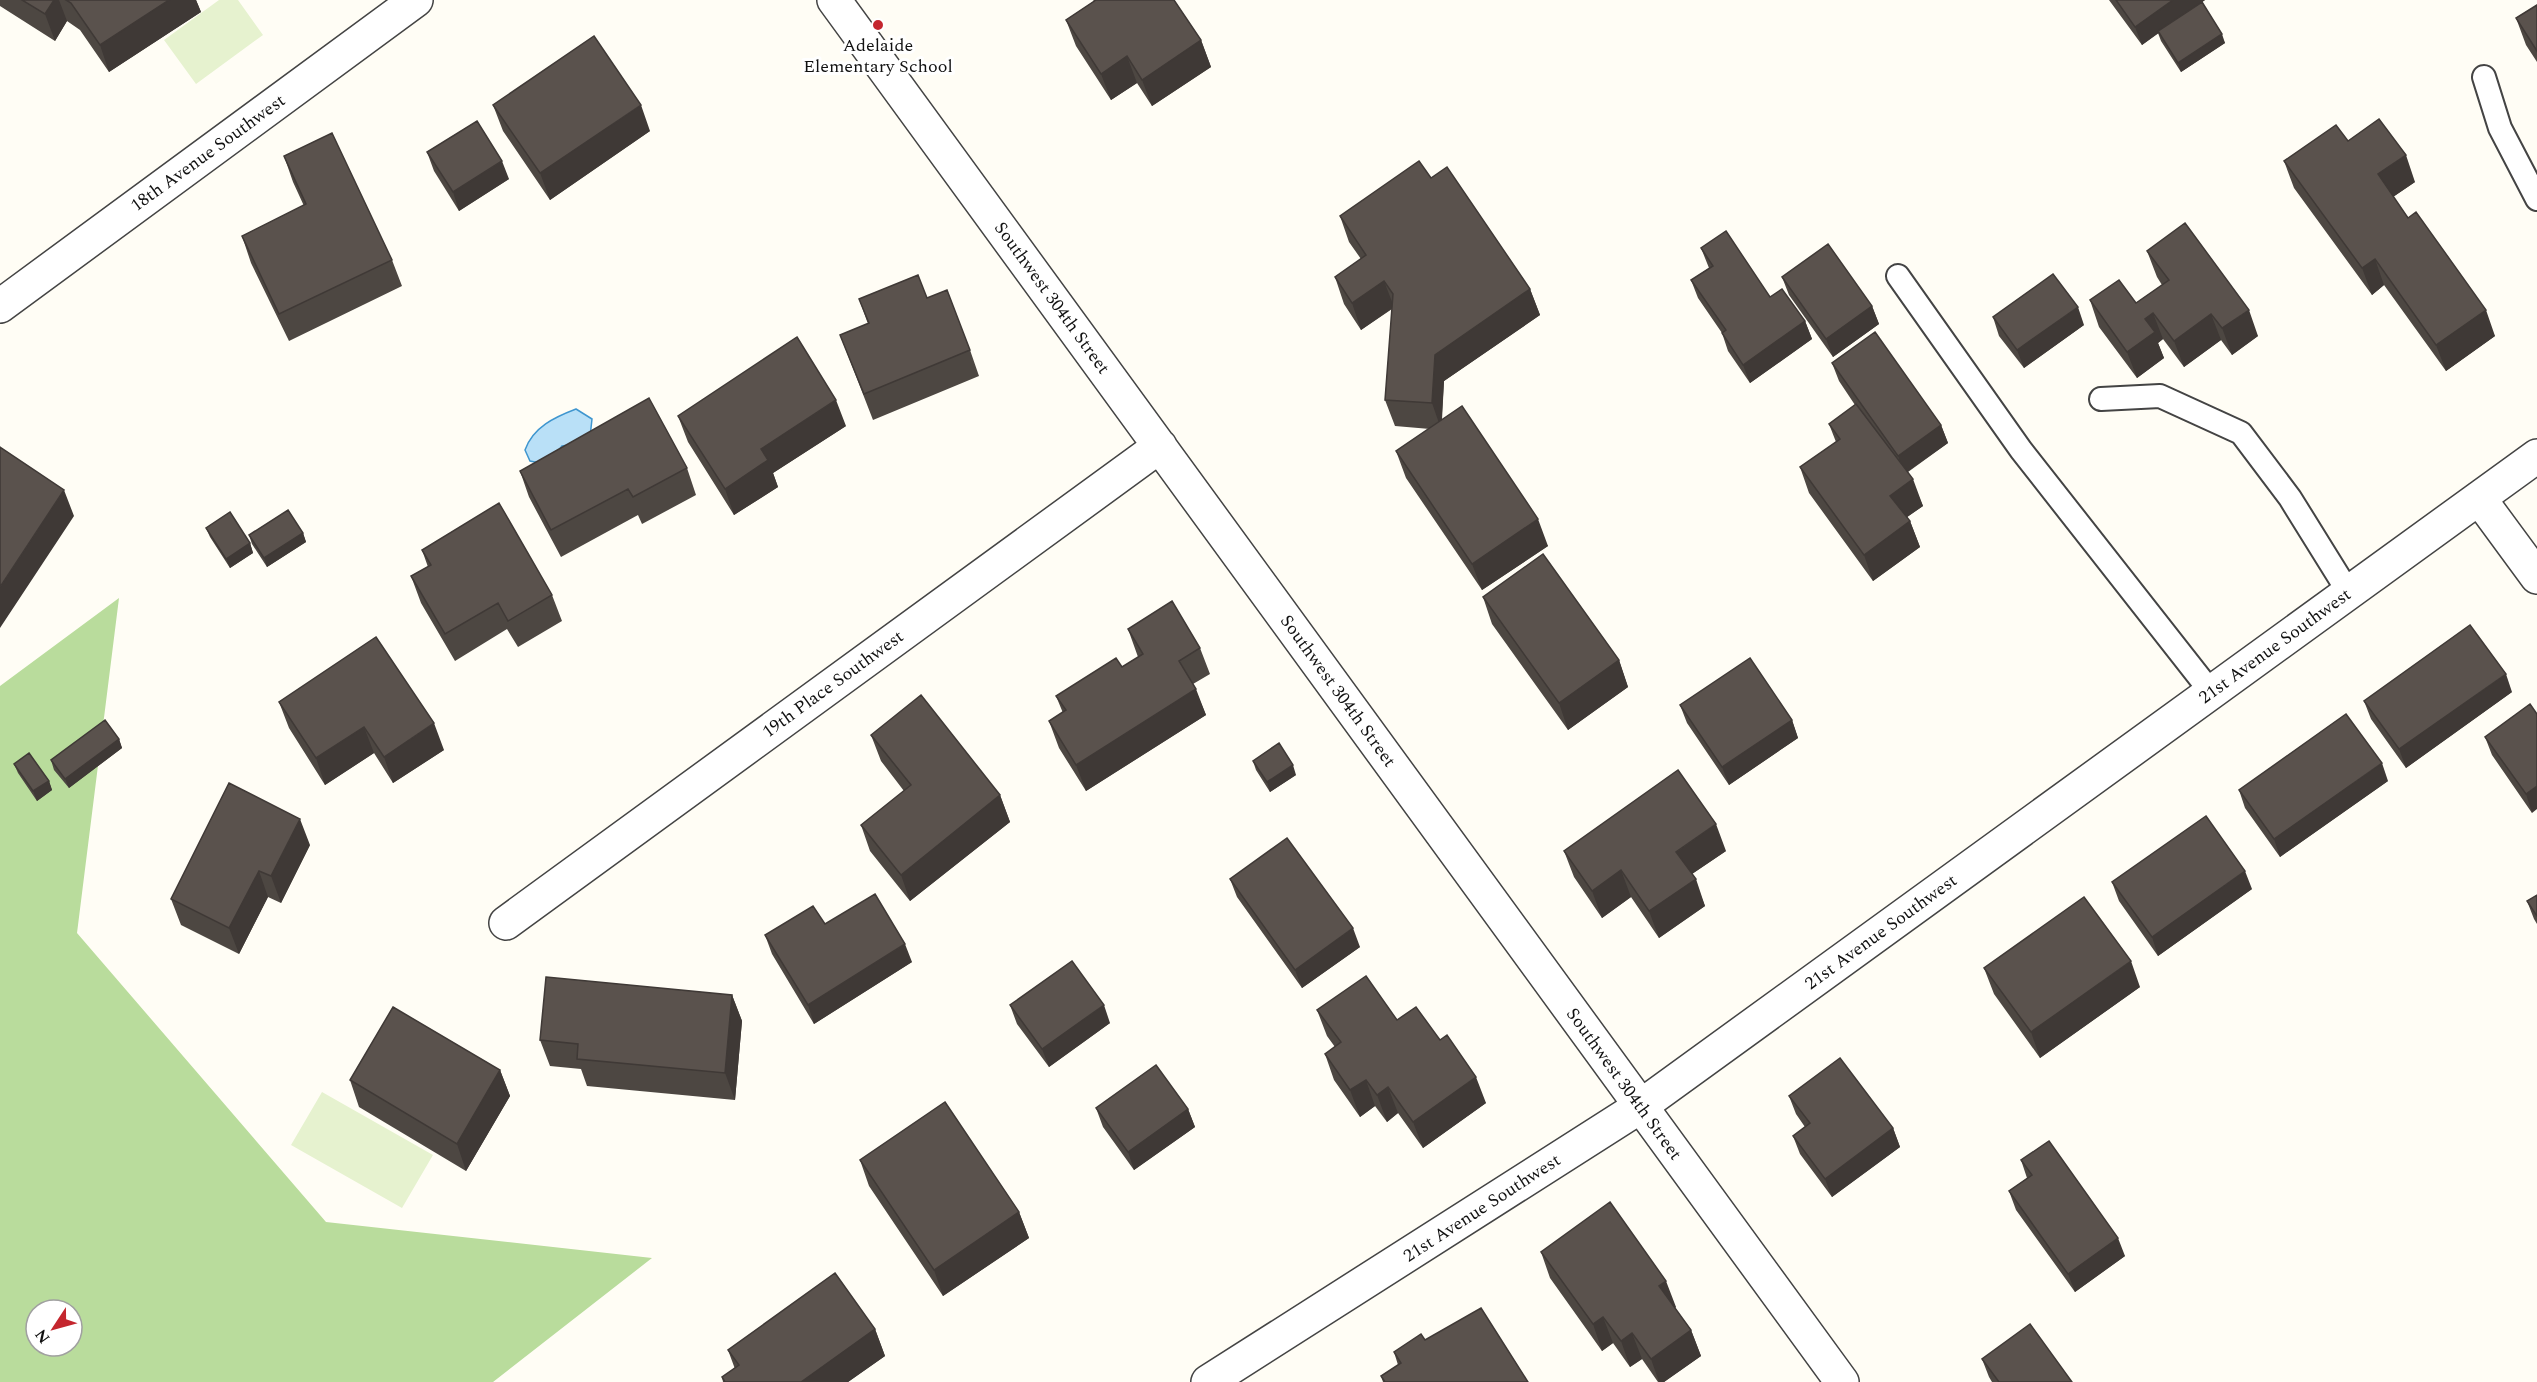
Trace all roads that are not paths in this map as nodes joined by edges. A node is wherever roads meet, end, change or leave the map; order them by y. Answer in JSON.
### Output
{"nodes":[{"id":1,"x":416,"y":0,"type":"edge"},
{"id":2,"x":834,"y":0,"type":"edge"},
{"id":3,"x":2484,"y":77,"type":"dead end"},
{"id":4,"x":2537,"y":199,"type":"edge"},
{"id":5,"x":1898,"y":276,"type":"dead end"},
{"id":6,"x":0,"y":306,"type":"edge"},
{"id":7,"x":2101,"y":399,"type":"dead end"},
{"id":8,"x":1160,"y":446,"type":"junction"},
{"id":9,"x":2537,"y":456,"type":"edge"},
{"id":10,"x":2479,"y":498,"type":"junction"},
{"id":11,"x":2537,"y":577,"type":"edge"},
{"id":12,"x":2349,"y":593,"type":"junction"},
{"id":13,"x":2211,"y":692,"type":"junction"},
{"id":14,"x":506,"y":923,"type":"dead end"},
{"id":15,"x":1641,"y":1106,"type":"junction"},
{"id":16,"x":1208,"y":1382,"type":"edge"},
{"id":17,"x":1842,"y":1382,"type":"edge"}],
"edges":[{"from":1,"to":6,"type":"street","name":"18th Avenue Southwest"},
{"from":2,"to":8,"type":"street","name":"Southwest 304th Street"},
{"from":3,"to":4,"type":"lane"},
{"from":5,"to":13,"type":"lane"},
{"from":7,"to":12,"type":"lane"},
{"from":8,"to":14,"type":"street","name":"19th Place Southwest"},
{"from":8,"to":15,"type":"street","name":"Southwest 304th Street"},
{"from":9,"to":10,"type":"street","name":"21st Avenue Southwest"},
{"from":10,"to":11,"type":"street"},
{"from":10,"to":12,"type":"street","name":"21st Avenue Southwest"},
{"from":12,"to":13,"type":"street","name":"21st Avenue Southwest"},
{"from":13,"to":15,"type":"street","name":"21st Avenue Southwest"},
{"from":15,"to":16,"type":"street","name":"21st Avenue Southwest"},
{"from":15,"to":17,"type":"street","name":"Southwest 304th Street"}]}
